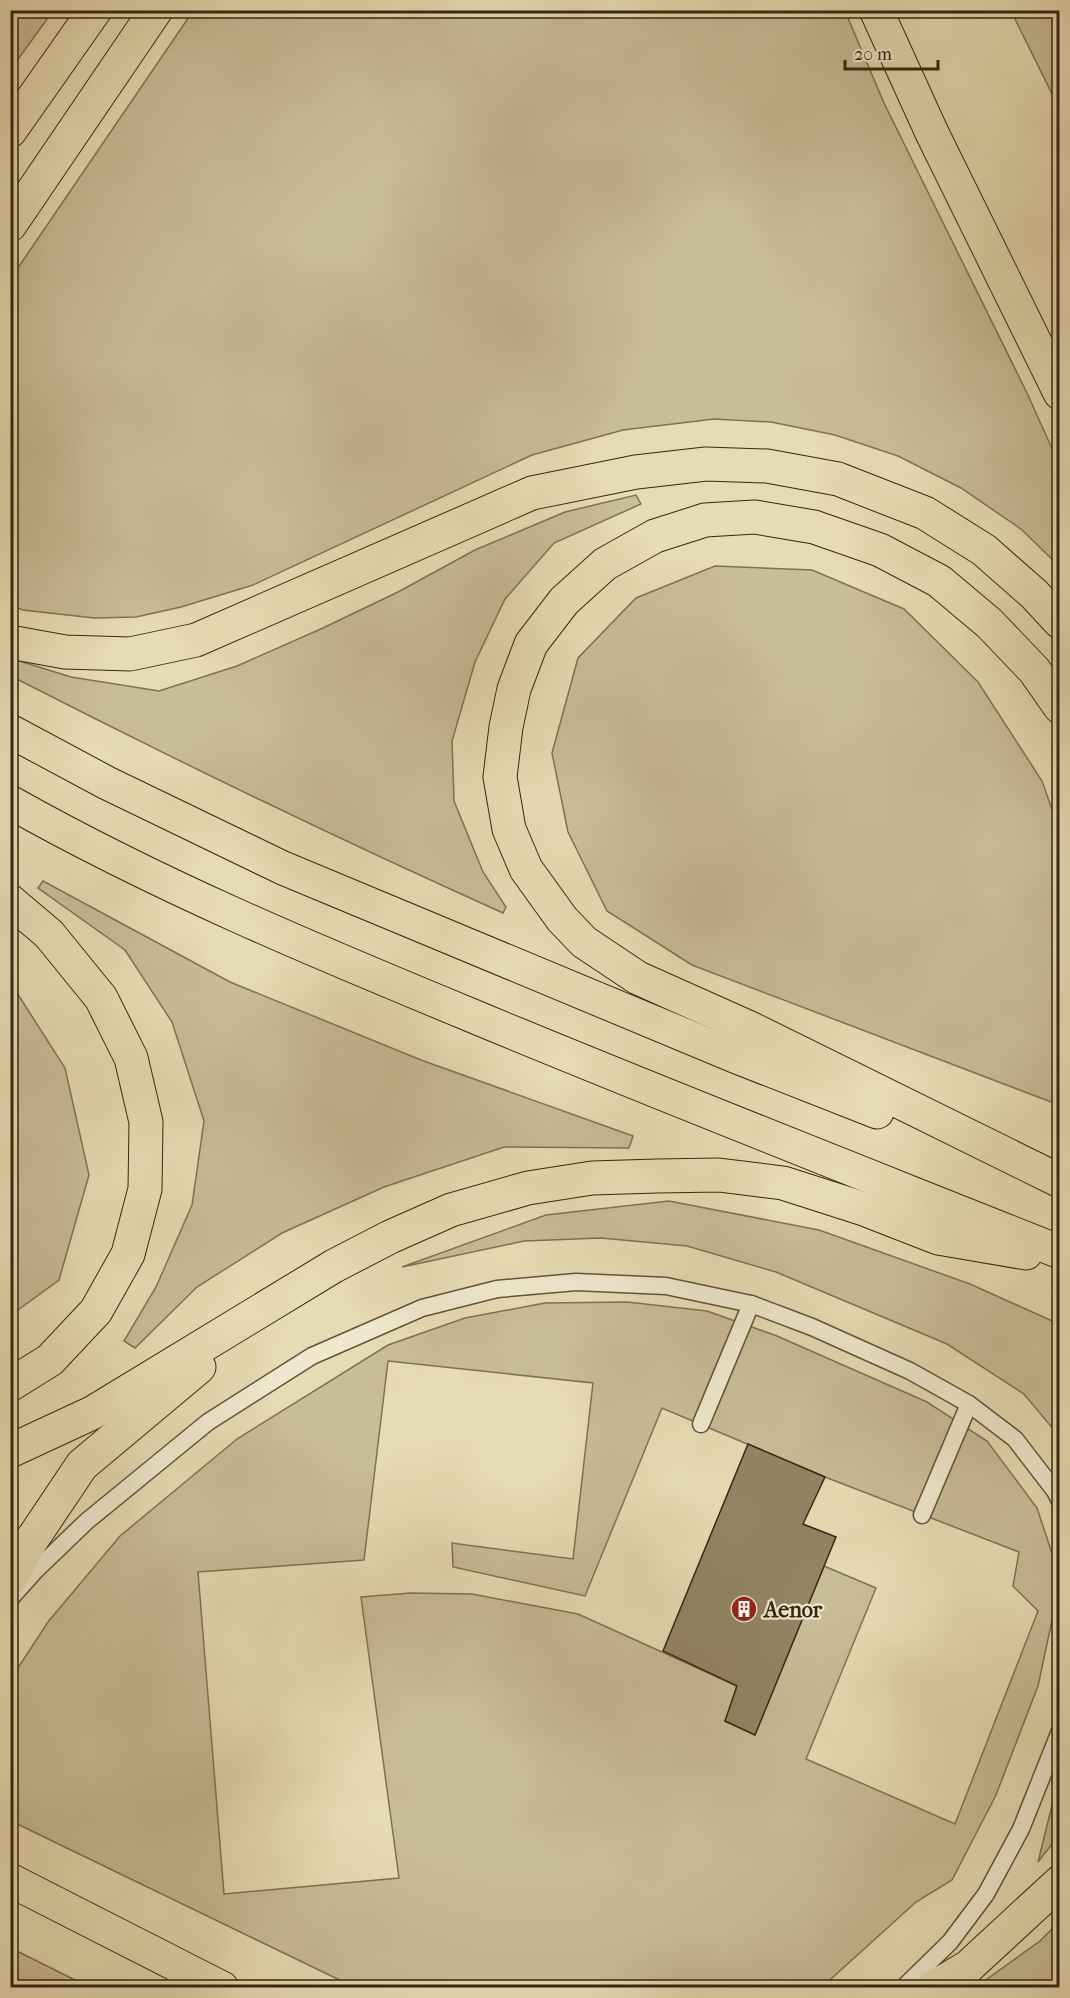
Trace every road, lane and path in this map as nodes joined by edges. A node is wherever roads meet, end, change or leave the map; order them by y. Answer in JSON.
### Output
{"nodes":[{"id":1,"x":95,"y":10,"type":"edge"},
{"id":2,"x":156,"y":10,"type":"edge"},
{"id":3,"x":876,"y":10,"type":"edge"},
{"id":4,"x":10,"y":131,"type":"edge"},
{"id":5,"x":10,"y":225,"type":"edge"},
{"id":6,"x":1059,"y":393,"type":"edge"},
{"id":7,"x":1059,"y":622,"type":"edge"},
{"id":8,"x":10,"y":642,"type":"edge"},
{"id":9,"x":1059,"y":707,"type":"edge"},
{"id":10,"x":10,"y":731,"type":"edge"},
{"id":11,"x":10,"y":802,"type":"edge"},
{"id":12,"x":10,"y":901,"type":"edge"},
{"id":13,"x":1059,"y":1181,"type":"edge"},
{"id":14,"x":1059,"y":1185,"type":"edge"},
{"id":15,"x":1059,"y":1252,"type":"edge"},
{"id":16,"x":1059,"y":1258,"type":"edge"},
{"id":17,"x":278,"y":1300,"type":"junction"},
{"id":18,"x":751,"y":1304,"type":"junction"},
{"id":19,"x":10,"y":1385,"type":"edge"},
{"id":20,"x":969,"y":1404,"type":"junction"},
{"id":21,"x":701,"y":1424,"type":"dead end"},
{"id":22,"x":10,"y":1451,"type":"edge"},
{"id":23,"x":1059,"y":1501,"type":"edge"},
{"id":24,"x":922,"y":1515,"type":"dead end"},
{"id":25,"x":10,"y":1579,"type":"edge"},
{"id":26,"x":10,"y":1599,"type":"edge"},
{"id":27,"x":1059,"y":1731,"type":"edge"},
{"id":28,"x":10,"y":1880,"type":"edge"},
{"id":29,"x":1059,"y":1882,"type":"edge"},
{"id":30,"x":222,"y":1988,"type":"edge"},
{"id":31,"x":903,"y":1988,"type":"edge"},
{"id":32,"x":933,"y":1988,"type":"edge"}],
"edges":[{"from":1,"to":4,"type":"highway"},
{"from":2,"to":5,"type":"highway"},
{"from":3,"to":6,"type":"highway"},
{"from":7,"to":8,"type":"highway"},
{"from":9,"to":13,"type":"highway"},
{"from":10,"to":14,"type":"highway"},
{"from":11,"to":15,"type":"highway"},
{"from":12,"to":19,"type":"highway"},
{"from":16,"to":17,"type":"highway"},
{"from":17,"to":22,"type":"highway"},
{"from":17,"to":25,"type":"highway"},
{"from":18,"to":20,"type":"lane"},
{"from":18,"to":21,"type":"lane"},
{"from":18,"to":26,"type":"lane"},
{"from":20,"to":23,"type":"lane"},
{"from":20,"to":24,"type":"lane"},
{"from":27,"to":31,"type":"lane"},
{"from":28,"to":30,"type":"highway"},
{"from":29,"to":32,"type":"highway"}]}
